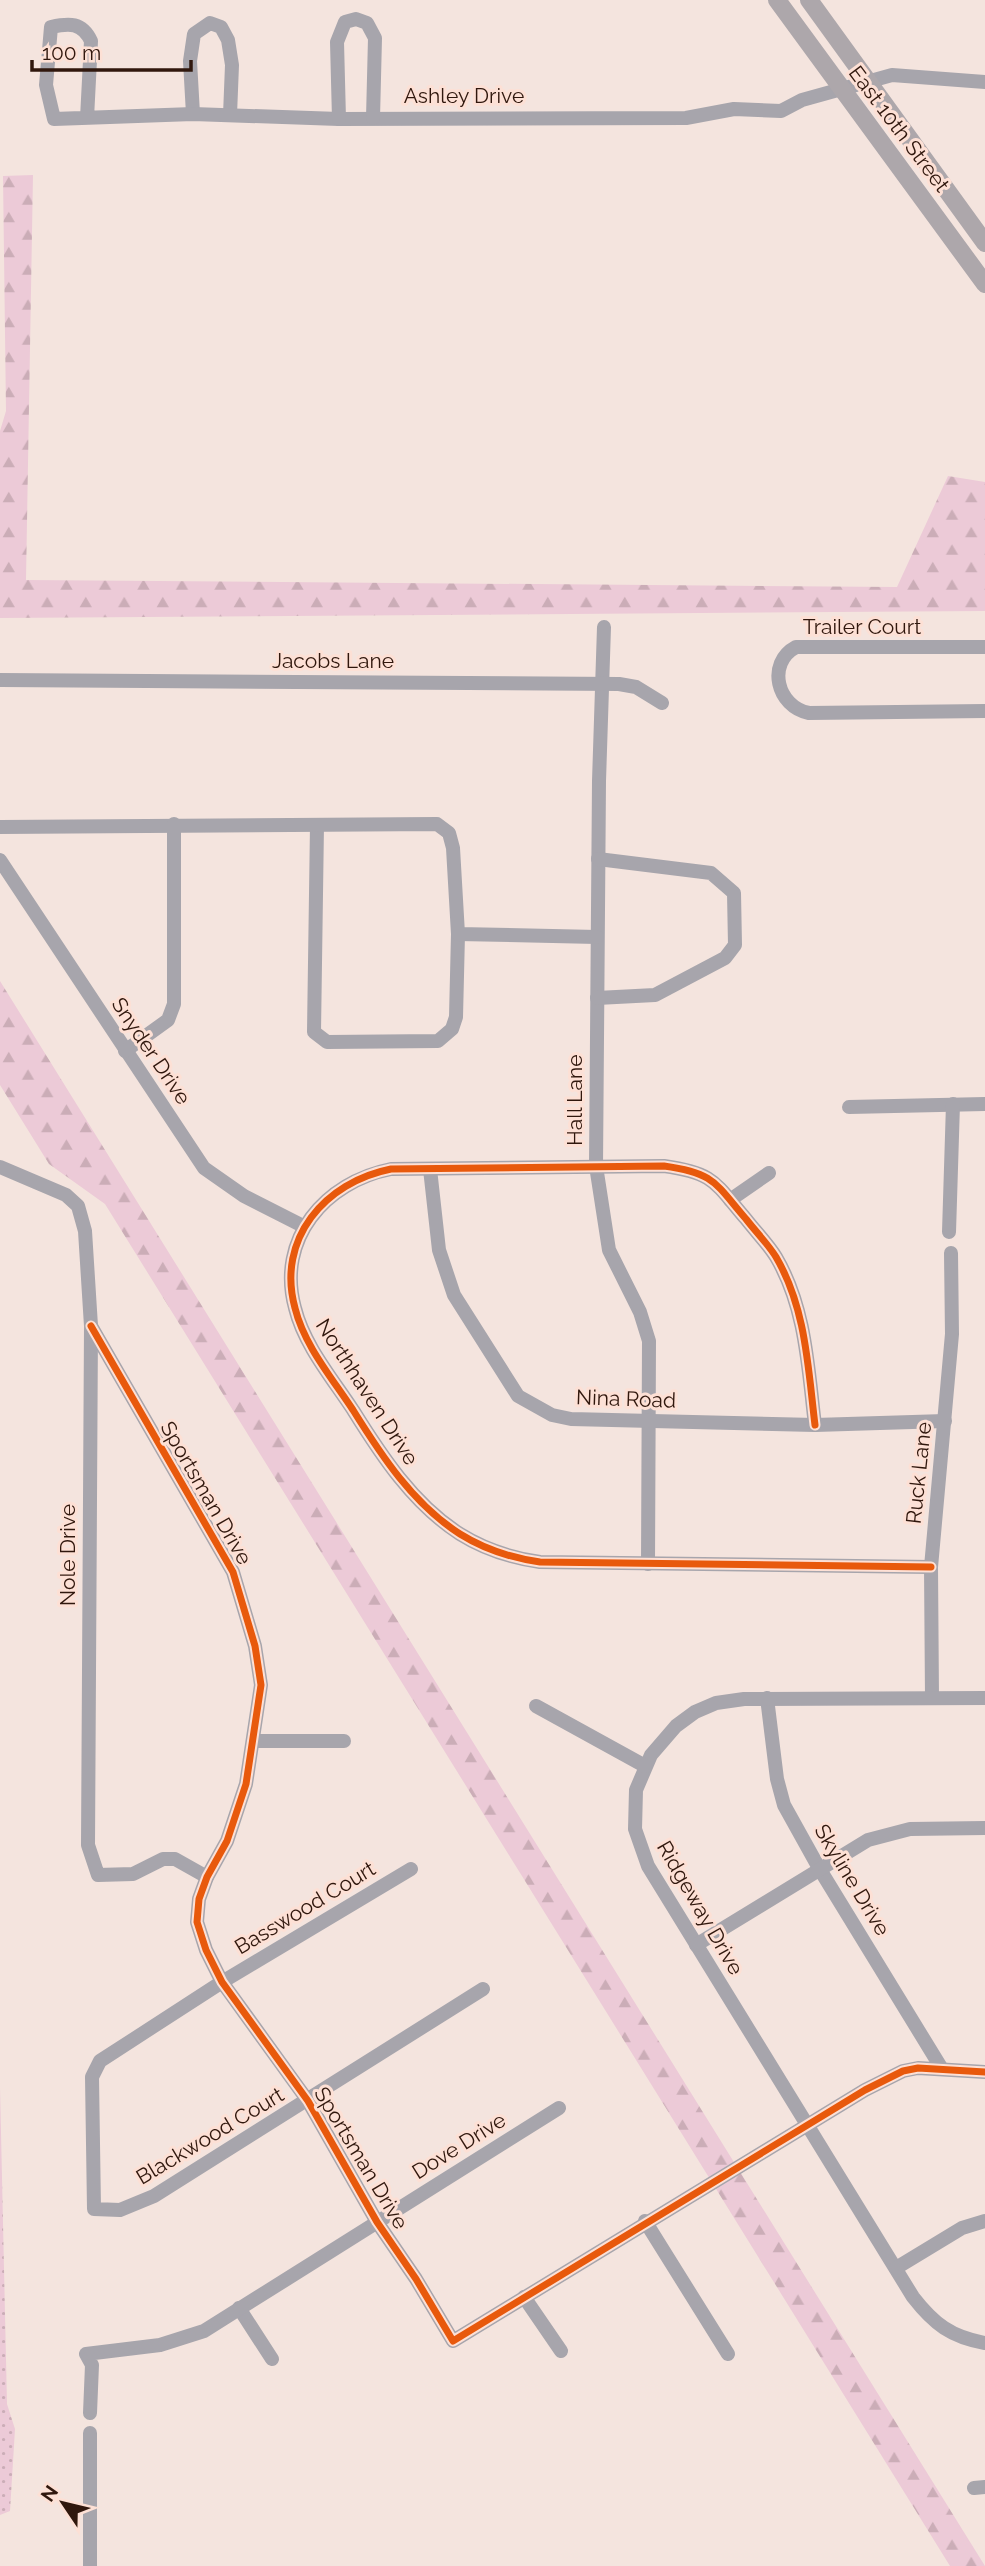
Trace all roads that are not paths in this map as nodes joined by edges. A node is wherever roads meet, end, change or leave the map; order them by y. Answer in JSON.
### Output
{"nodes":[{"id":1,"x":777,"y":0,"type":"edge"},
{"id":2,"x":809,"y":0,"type":"edge"},
{"id":3,"x":985,"y":82,"type":"edge"},
{"id":4,"x":869,"y":83,"type":"junction"},
{"id":5,"x":840,"y":89,"type":"junction"},
{"id":6,"x":193,"y":114,"type":"junction"},
{"id":7,"x":230,"y":115,"type":"junction"},
{"id":8,"x":87,"y":118,"type":"junction"},
{"id":9,"x":338,"y":118,"type":"junction"},
{"id":10,"x":373,"y":118,"type":"junction"},
{"id":11,"x":985,"y":243,"type":"edge"},
{"id":12,"x":985,"y":284,"type":"edge"},
{"id":13,"x":604,"y":627,"type":"dead end"},
{"id":14,"x":985,"y":647,"type":"edge"},
{"id":15,"x":0,"y":680,"type":"edge"},
{"id":16,"x":604,"y":684,"type":"junction"},
{"id":17,"x":662,"y":703,"type":"dead end"},
{"id":18,"x":985,"y":710,"type":"edge"},
{"id":19,"x":174,"y":824,"type":"junction"},
{"id":20,"x":317,"y":825,"type":"junction"},
{"id":21,"x":0,"y":827,"type":"edge"},
{"id":22,"x":598,"y":859,"type":"junction"},
{"id":23,"x":0,"y":860,"type":"edge"},
{"id":24,"x":458,"y":934,"type":"junction"},
{"id":25,"x":597,"y":937,"type":"junction"},
{"id":26,"x":597,"y":999,"type":"junction"},
{"id":27,"x":125,"y":1051,"type":"junction"},
{"id":28,"x":953,"y":1104,"type":"junction"},
{"id":29,"x":985,"y":1104,"type":"edge"},
{"id":30,"x":849,"y":1107,"type":"dead end"},
{"id":31,"x":596,"y":1166,"type":"junction"},
{"id":32,"x":0,"y":1167,"type":"edge"},
{"id":33,"x":430,"y":1169,"type":"junction"},
{"id":34,"x":769,"y":1172,"type":"dead end"},
{"id":35,"x":730,"y":1200,"type":"junction"},
{"id":36,"x":303,"y":1226,"type":"junction"},
{"id":37,"x":949,"y":1232,"type":"dead end"},
{"id":38,"x":951,"y":1253,"type":"dead end"},
{"id":39,"x":91,"y":1326,"type":"junction"},
{"id":40,"x":945,"y":1421,"type":"junction"},
{"id":41,"x":650,"y":1422,"type":"junction"},
{"id":42,"x":815,"y":1425,"type":"junction"},
{"id":43,"x":648,"y":1564,"type":"junction"},
{"id":44,"x":931,"y":1567,"type":"junction"},
{"id":45,"x":767,"y":1698,"type":"junction"},
{"id":46,"x":932,"y":1698,"type":"junction"},
{"id":47,"x":985,"y":1698,"type":"edge"},
{"id":48,"x":536,"y":1706,"type":"dead end"},
{"id":49,"x":254,"y":1741,"type":"junction"},
{"id":50,"x":344,"y":1741,"type":"dead end"},
{"id":51,"x":645,"y":1766,"type":"junction"},
{"id":52,"x":985,"y":1828,"type":"edge"},
{"id":53,"x":819,"y":1868,"type":"junction"},
{"id":54,"x":411,"y":1869,"type":"dead end"},
{"id":55,"x":207,"y":1877,"type":"junction"},
{"id":56,"x":696,"y":1945,"type":"junction"},
{"id":57,"x":222,"y":1982,"type":"junction"},
{"id":58,"x":483,"y":1989,"type":"dead end"},
{"id":59,"x":942,"y":2069,"type":"junction"},
{"id":60,"x":985,"y":2072,"type":"edge"},
{"id":61,"x":308,"y":2101,"type":"junction"},
{"id":62,"x":559,"y":2108,"type":"dead end"},
{"id":63,"x":807,"y":2125,"type":"junction"},
{"id":64,"x":94,"y":2209,"type":"joint"},
{"id":65,"x":645,"y":2221,"type":"junction"},
{"id":66,"x":985,"y":2221,"type":"edge"},
{"id":67,"x":377,"y":2222,"type":"junction"},
{"id":68,"x":896,"y":2268,"type":"junction"},
{"id":69,"x":524,"y":2297,"type":"junction"},
{"id":70,"x":239,"y":2308,"type":"junction"},
{"id":71,"x":985,"y":2343,"type":"edge"},
{"id":72,"x":561,"y":2351,"type":"dead end"},
{"id":73,"x":728,"y":2354,"type":"dead end"},
{"id":74,"x":272,"y":2358,"type":"dead end"},
{"id":75,"x":90,"y":2413,"type":"dead end"},
{"id":76,"x":90,"y":2433,"type":"dead end"},
{"id":77,"x":90,"y":2566,"type":"edge"}],
"edges":[{"from":1,"to":5,"type":"main road","name":"East 10th Street"},
{"from":2,"to":4,"type":"main road","name":"East 10th Street"},
{"from":3,"to":4,"type":"street","name":"Ashley Drive"},
{"from":4,"to":5,"type":"street","name":"Ashley Drive"},
{"from":4,"to":11,"type":"main road","name":"East 10th Street"},
{"from":5,"to":10,"type":"street","name":"Ashley Drive"},
{"from":5,"to":12,"type":"main road","name":"East 10th Street"},
{"from":6,"to":7,"type":"street","name":"Ashley Drive"},
{"from":6,"to":7,"type":"street"},
{"from":6,"to":8,"type":"street","name":"Ashley Drive"},
{"from":7,"to":9,"type":"street","name":"Ashley Drive"},
{"from":8,"to":8,"type":"street","name":"Ashley Drive"},
{"from":9,"to":10,"type":"street","name":"Ashley Drive"},
{"from":9,"to":10,"type":"street"},
{"from":13,"to":16,"type":"street","name":"Hall Lane"},
{"from":14,"to":18,"type":"street","name":"Trailer Court"},
{"from":15,"to":16,"type":"street","name":"Jacobs Lane"},
{"from":16,"to":17,"type":"street","name":"Jacobs Lane"},
{"from":16,"to":22,"type":"street","name":"Hall Lane"},
{"from":19,"to":20,"type":"street"},
{"from":19,"to":21,"type":"street"},
{"from":19,"to":27,"type":"street"},
{"from":20,"to":24,"type":"street"},
{"from":20,"to":24,"type":"street"},
{"from":22,"to":25,"type":"street","name":"Hall Lane"},
{"from":22,"to":26,"type":"street"},
{"from":23,"to":27,"type":"street","name":"Snyder Drive"},
{"from":24,"to":25,"type":"street"},
{"from":25,"to":26,"type":"street","name":"Hall Lane"},
{"from":26,"to":31,"type":"street","name":"Hall Lane"},
{"from":27,"to":36,"type":"street","name":"Snyder Drive"},
{"from":28,"to":29,"type":"street"},
{"from":28,"to":30,"type":"street"},
{"from":28,"to":37,"type":"street"},
{"from":31,"to":33,"type":"street","name":"Northhaven Drive"},
{"from":31,"to":35,"type":"street","name":"Northhaven Drive"},
{"from":31,"to":41,"type":"street","name":"Hall Lane"},
{"from":32,"to":39,"type":"street","name":"Nole Drive"},
{"from":33,"to":36,"type":"street","name":"Northhaven Drive"},
{"from":33,"to":41,"type":"street","name":"Nina Road"},
{"from":34,"to":35,"type":"street"},
{"from":35,"to":42,"type":"street","name":"Northhaven Drive"},
{"from":36,"to":43,"type":"street","name":"Northhaven Drive"},
{"from":38,"to":40,"type":"street","name":"Ruck Lane"},
{"from":39,"to":49,"type":"street","name":"Sportsman Drive"},
{"from":39,"to":55,"type":"street","name":"Nole Drive"},
{"from":40,"to":42,"type":"street","name":"Nina Road"},
{"from":40,"to":44,"type":"street","name":"Ruck Lane"},
{"from":41,"to":42,"type":"street","name":"Nina Road"},
{"from":41,"to":43,"type":"street","name":"Hall Lane"},
{"from":43,"to":44,"type":"street","name":"Northhaven Drive"},
{"from":44,"to":46,"type":"street","name":"Ruck Lane"},
{"from":45,"to":46,"type":"street","name":"Ridgeway Drive"},
{"from":45,"to":51,"type":"street","name":"Ridgeway Drive"},
{"from":45,"to":53,"type":"street","name":"Skyline Drive"},
{"from":46,"to":47,"type":"street","name":"Ridgeway Drive"},
{"from":48,"to":51,"type":"street"},
{"from":49,"to":50,"type":"street"},
{"from":49,"to":55,"type":"street","name":"Sportsman Drive"},
{"from":51,"to":56,"type":"street","name":"Ridgeway Drive"},
{"from":52,"to":53,"type":"street"},
{"from":53,"to":56,"type":"street"},
{"from":53,"to":59,"type":"street","name":"Skyline Drive"},
{"from":54,"to":57,"type":"street","name":"Basswood Court"},
{"from":55,"to":57,"type":"street","name":"Sportsman Drive"},
{"from":56,"to":63,"type":"street","name":"Ridgeway Drive"},
{"from":57,"to":61,"type":"street","name":"Sportsman Drive"},
{"from":57,"to":64,"type":"street","name":"Basswood Court"},
{"from":58,"to":61,"type":"street","name":"Blackwood Court"},
{"from":59,"to":60,"type":"street","name":"Sportsman Drive"},
{"from":59,"to":63,"type":"street","name":"Sportsman Drive"},
{"from":61,"to":64,"type":"street","name":"Blackwood Court"},
{"from":61,"to":67,"type":"street","name":"Sportsman Drive"},
{"from":62,"to":67,"type":"street","name":"Dove Drive"},
{"from":63,"to":65,"type":"street","name":"Sportsman Drive"},
{"from":63,"to":68,"type":"street","name":"Ridgeway Drive"},
{"from":65,"to":69,"type":"street","name":"Sportsman Drive"},
{"from":65,"to":73,"type":"street"},
{"from":66,"to":68,"type":"street"},
{"from":67,"to":69,"type":"street","name":"Sportsman Drive"},
{"from":67,"to":70,"type":"street","name":"Dove Drive"},
{"from":68,"to":71,"type":"street","name":"Ridgeway Drive"},
{"from":69,"to":72,"type":"street"},
{"from":70,"to":74,"type":"street"},
{"from":70,"to":75,"type":"street","name":"Dove Drive"},
{"from":76,"to":77,"type":"street"}]}
